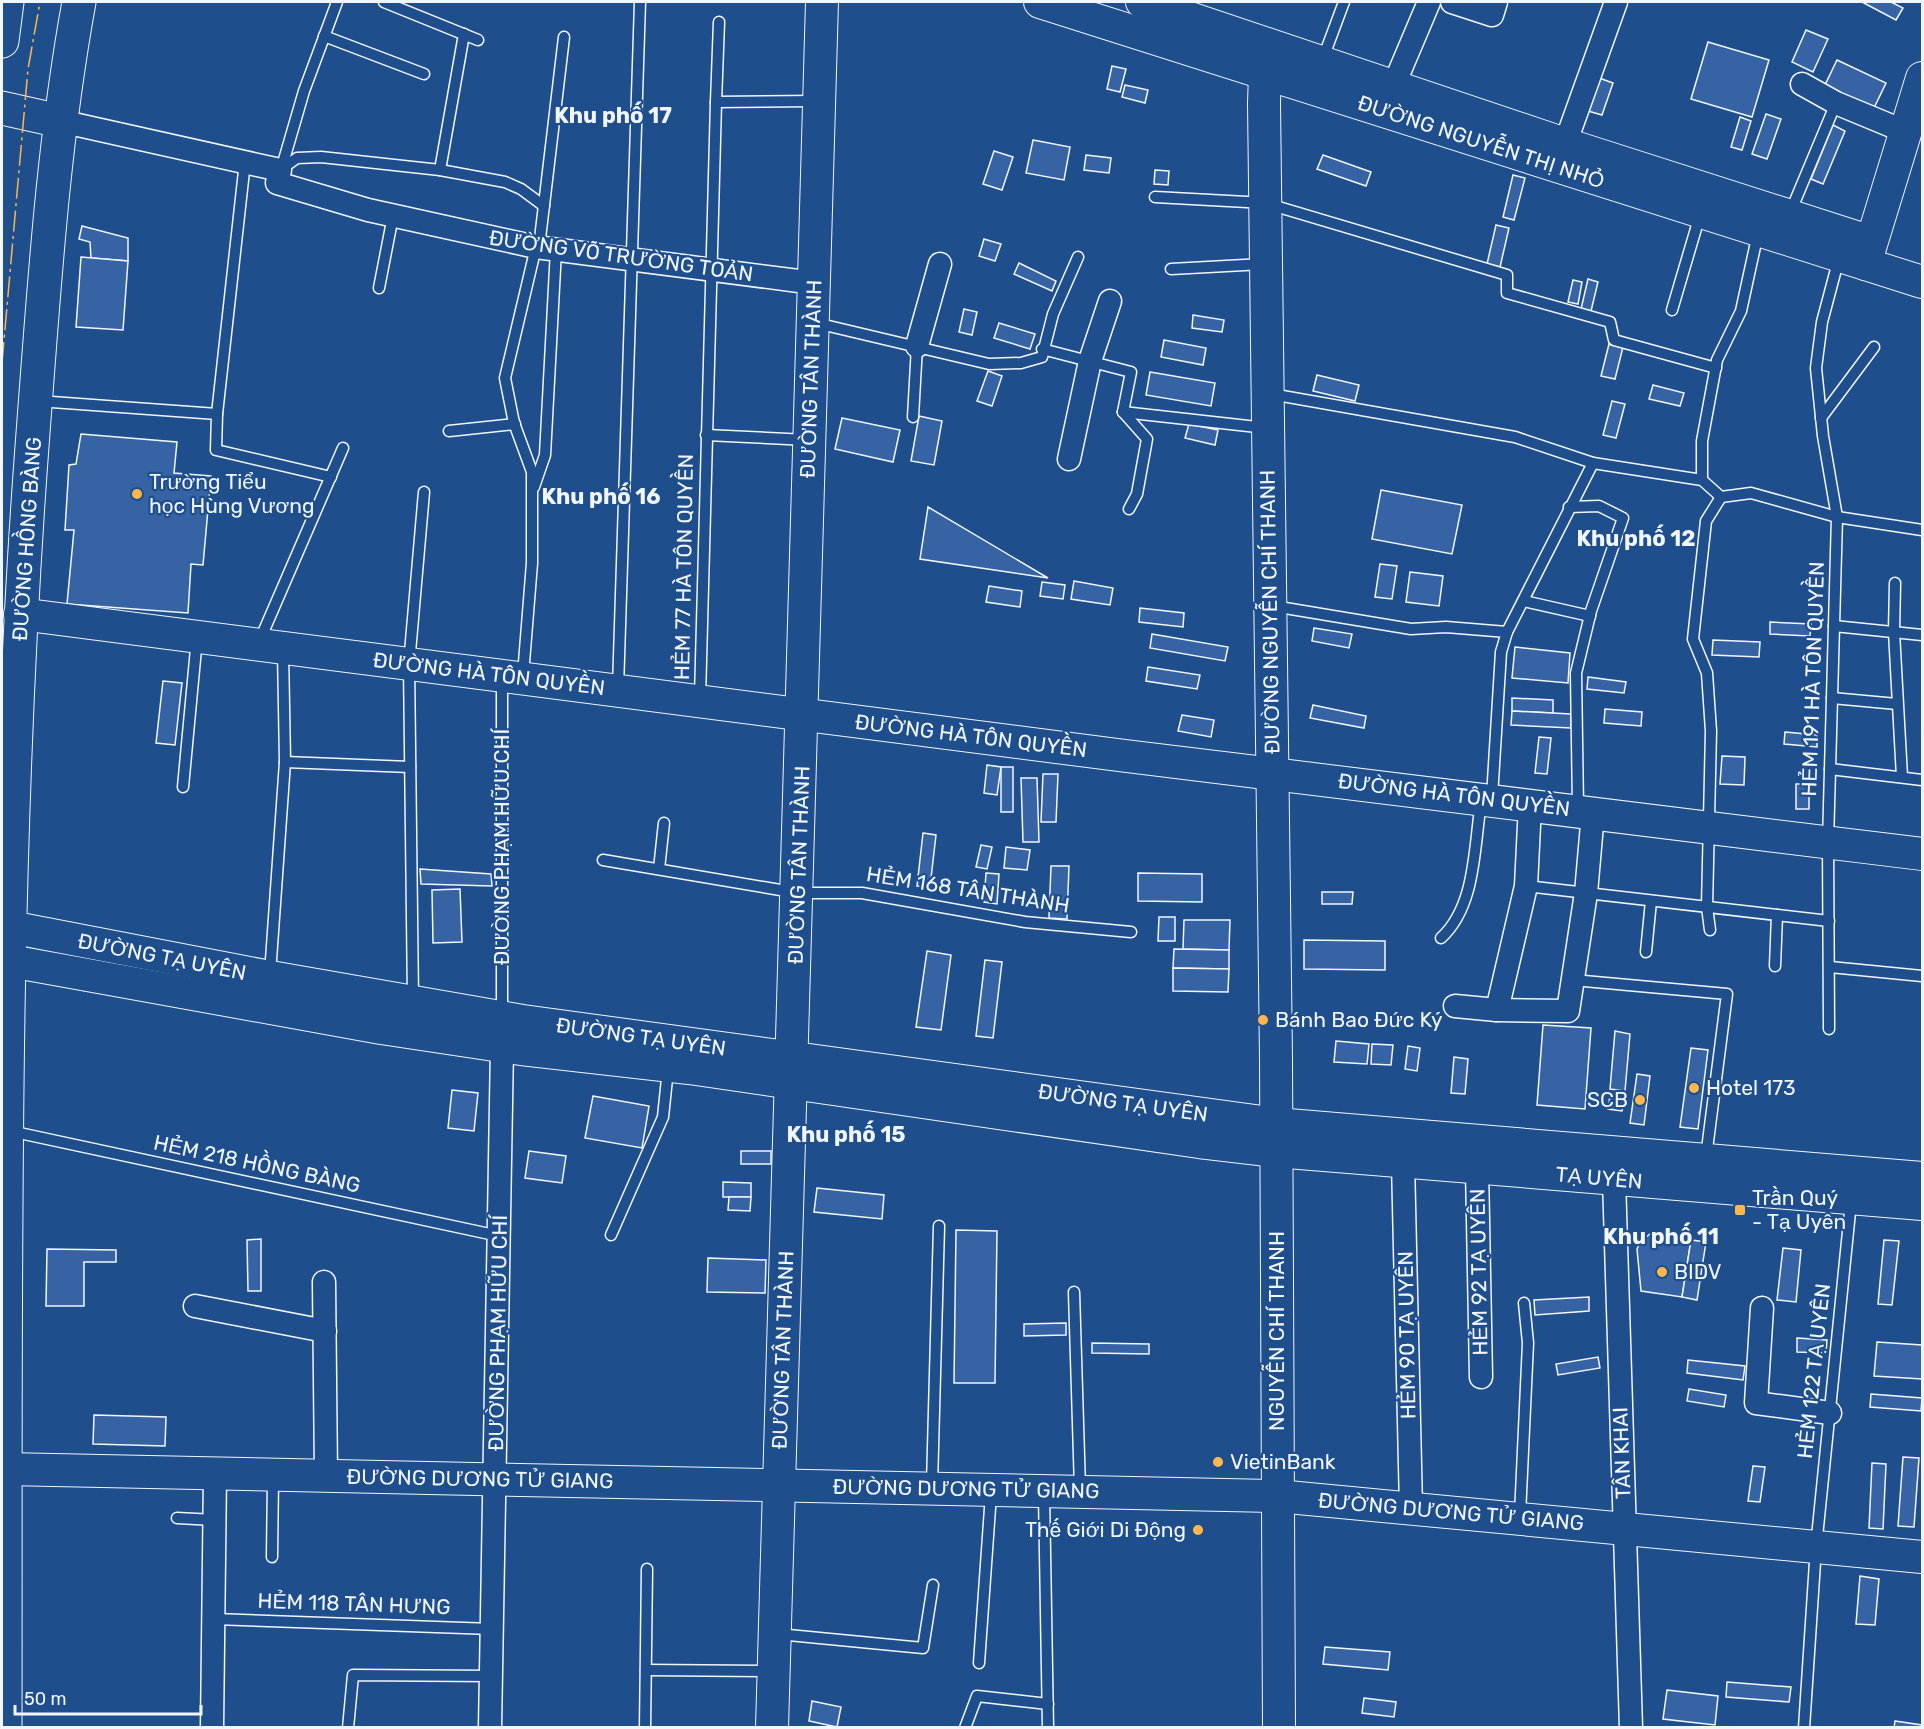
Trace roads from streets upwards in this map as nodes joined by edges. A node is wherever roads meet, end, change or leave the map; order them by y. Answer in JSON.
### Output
{"nodes":[{"id":1,"x":7,"y":2,"type":"edge"},
{"id":2,"x":79,"y":2,"type":"edge"},
{"id":3,"x":822,"y":2,"type":"edge"},
{"id":4,"x":1040,"y":2,"type":"edge"},
{"id":5,"x":1142,"y":2,"type":"edge"},
{"id":6,"x":1429,"y":2,"type":"edge"},
{"id":7,"x":1452,"y":2,"type":"edge"},
{"id":8,"x":1496,"y":2,"type":"edge"},
{"id":9,"x":1616,"y":2,"type":"edge"},
{"id":10,"x":1177,"y":7,"type":"edge"},
{"id":11,"x":1162,"y":40,"type":"junction"},
{"id":12,"x":2,"y":41,"type":"edge"},
{"id":13,"x":1266,"y":59,"type":"junction"},
{"id":14,"x":1923,"y":78,"type":"edge"},
{"id":15,"x":1802,"y":84,"type":"dead end"},
{"id":16,"x":1394,"y":87,"type":"junction"},
{"id":17,"x":2,"y":108,"type":"edge"},
{"id":18,"x":60,"y":121,"type":"junction"},
{"id":19,"x":1906,"y":132,"type":"junction"},
{"id":20,"x":1565,"y":144,"type":"junction"},
{"id":21,"x":1856,"y":249,"type":"junction"},
{"id":22,"x":1923,"y":259,"type":"edge"},
{"id":23,"x":940,"y":264,"type":"dead end"},
{"id":24,"x":1923,"y":282,"type":"edge"},
{"id":25,"x":814,"y":283,"type":"junction"},
{"id":26,"x":1110,"y":302,"type":"dead end"},
{"id":27,"x":917,"y":346,"type":"road end"},
{"id":28,"x":1069,"y":459,"type":"dead end"},
{"id":29,"x":11,"y":613,"type":"edge"},
{"id":30,"x":803,"y":715,"type":"junction"},
{"id":31,"x":1272,"y":773,"type":"junction"},
{"id":32,"x":1530,"y":805,"type":"junction"},
{"id":33,"x":1586,"y":812,"type":"junction"},
{"id":34,"x":1923,"y":854,"type":"edge"},
{"id":35,"x":6,"y":926,"type":"edge"},
{"id":36,"x":6,"y":961,"type":"edge"},
{"id":37,"x":1455,"y":1006,"type":"dead end"},
{"id":38,"x":1497,"y":1010,"type":"junction"},
{"id":39,"x":502,"y":1032,"type":"junction"},
{"id":40,"x":792,"y":1070,"type":"junction"},
{"id":41,"x":1276,"y":1137,"type":"junction"},
{"id":42,"x":1403,"y":1162,"type":"junction"},
{"id":43,"x":1613,"y":1166,"type":"junction"},
{"id":44,"x":1477,"y":1168,"type":"junction"},
{"id":45,"x":1923,"y":1178,"type":"edge"},
{"id":46,"x":4,"y":1203,"type":"edge"},
{"id":47,"x":1923,"y":1204,"type":"edge"},
{"id":48,"x":324,"y":1282,"type":"dead end"},
{"id":49,"x":195,"y":1306,"type":"dead end"},
{"id":50,"x":1762,"y":1308,"type":"dead end"},
{"id":51,"x":325,"y":1331,"type":"junction"},
{"id":52,"x":1481,"y":1377,"type":"dead end"},
{"id":53,"x":1830,"y":1413,"type":"road end"},
{"id":54,"x":4,"y":1469,"type":"edge"},
{"id":55,"x":215,"y":1474,"type":"junction"},
{"id":56,"x":326,"y":1476,"type":"junction"},
{"id":57,"x":495,"y":1479,"type":"junction"},
{"id":58,"x":779,"y":1486,"type":"junction"},
{"id":59,"x":1278,"y":1496,"type":"junction"},
{"id":60,"x":1411,"y":1508,"type":"junction"},
{"id":61,"x":1625,"y":1529,"type":"junction"},
{"id":62,"x":1923,"y":1557,"type":"edge"},
{"id":63,"x":5,"y":1728,"type":"edge"},
{"id":64,"x":212,"y":1728,"type":"edge"},
{"id":65,"x":490,"y":1728,"type":"edge"},
{"id":66,"x":772,"y":1728,"type":"edge"},
{"id":67,"x":1279,"y":1728,"type":"edge"},
{"id":68,"x":1631,"y":1728,"type":"edge"}],
"edges":[{"from":1,"to":12,"type":"main road"},
{"from":2,"to":18,"type":"main road","name":"ĐƯỜNG HỒNG BÀNG"},
{"from":3,"to":25,"type":"main road","name":"ĐƯỜNG TÂN THÀNH"},
{"from":4,"to":11,"type":"main road","name":"ĐƯỜNG NGUYỄN THỊ NHỎ"},
{"from":5,"to":10,"type":"main road"},
{"from":6,"to":16,"type":"street"},
{"from":7,"to":8,"type":"street"},
{"from":9,"to":20,"type":"street"},
{"from":10,"to":11,"type":"main road"},
{"from":10,"to":13,"type":"main road"},
{"from":11,"to":13,"type":"main road","name":"ĐƯỜNG NGUYỄN THỊ NHỎ"},
{"from":13,"to":16,"type":"main road","name":"ĐƯỜNG NGUYỄN THỊ NHỎ"},
{"from":13,"to":21,"type":"main road","name":"ĐƯỜNG NGUYỄN THỊ NHỎ"},
{"from":13,"to":31,"type":"main road","name":"ĐƯỜNG NGUYỄN CHÍ THANH"},
{"from":14,"to":19,"type":"main road"},
{"from":15,"to":19,"type":"street"},
{"from":16,"to":20,"type":"main road","name":"ĐƯỜNG NGUYỄN THỊ NHỎ"},
{"from":17,"to":18,"type":"main road"},
{"from":18,"to":25,"type":"street","name":"ĐƯỜNG VÕ TRƯỜNG TOẢN"},
{"from":18,"to":29,"type":"main road","name":"ĐƯỜNG HỒNG BÀNG"},
{"from":19,"to":21,"type":"main road"},
{"from":20,"to":21,"type":"main road","name":"ĐƯỜNG NGUYỄN THỊ NHỎ"},
{"from":21,"to":22,"type":"main road","name":"ĐƯỜNG NGUYỄN THỊ NHỎ"},
{"from":21,"to":24,"type":"main road","name":"ĐƯỜNG NGUYỄN THỊ NHỎ"},
{"from":23,"to":27,"type":"street"},
{"from":25,"to":30,"type":"main road","name":"ĐƯỜNG TÂN THÀNH"},
{"from":26,"to":28,"type":"street"},
{"from":29,"to":30,"type":"main road","name":"ĐƯỜNG HÀ TÔN QUYỀN"},
{"from":29,"to":35,"type":"main road","name":"ĐƯỜNG HỒNG BÀNG"},
{"from":30,"to":31,"type":"main road","name":"ĐƯỜNG HÀ TÔN QUYỀN"},
{"from":30,"to":40,"type":"main road","name":"ĐƯỜNG TÂN THÀNH"},
{"from":31,"to":32,"type":"main road","name":"ĐƯỜNG HÀ TÔN QUYỀN"},
{"from":31,"to":41,"type":"main road","name":"ĐƯỜNG NGUYỄN CHÍ THANH"},
{"from":32,"to":33,"type":"main road","name":"ĐƯỜNG HÀ TÔN QUYỀN"},
{"from":32,"to":38,"type":"street"},
{"from":33,"to":34,"type":"main road","name":"ĐƯỜNG HÀ TÔN QUYỀN"},
{"from":33,"to":38,"type":"street"},
{"from":35,"to":36,"type":"main road","name":"ĐƯỜNG HỒNG BÀNG"},
{"from":35,"to":39,"type":"main road","name":"ĐƯỜNG TẠ UYÊN"},
{"from":36,"to":39,"type":"main road","name":"ĐƯỜNG TẠ UYÊN"},
{"from":36,"to":46,"type":"main road","name":"ĐƯỜNG HỒNG BÀNG"},
{"from":37,"to":38,"type":"street"},
{"from":39,"to":40,"type":"main road","name":"ĐƯỜNG TẠ UYÊN"},
{"from":39,"to":40,"type":"main road","name":"ĐƯỜNG TẠ UYÊN"},
{"from":39,"to":57,"type":"street","name":"ĐƯỜNG PHẠM HỮU CHÍ"},
{"from":40,"to":41,"type":"main road","name":"ĐƯỜNG TẠ UYÊN"},
{"from":40,"to":58,"type":"main road","name":"ĐƯỜNG TÂN THÀNH"},
{"from":41,"to":42,"type":"main road","name":"TẠ UYÊN"},
{"from":41,"to":43,"type":"main road","name":"TẠ UYÊN"},
{"from":41,"to":59,"type":"main road","name":"NGUYỄN CHÍ THANH"},
{"from":42,"to":44,"type":"main road","name":"TẠ UYÊN"},
{"from":42,"to":60,"type":"street","name":"HẺM 90 TẠ UYÊN"},
{"from":43,"to":44,"type":"main road","name":"TẠ UYÊN"},
{"from":43,"to":45,"type":"main road","name":"TẠ UYÊN"},
{"from":43,"to":47,"type":"main road","name":"TẠ UYÊN"},
{"from":43,"to":61,"type":"street","name":"TÂN KHAI"},
{"from":44,"to":52,"type":"street","name":"HẺM 92 TẠ UYÊN"},
{"from":46,"to":54,"type":"main road","name":"ĐƯỜNG HỒNG BÀNG"},
{"from":48,"to":51,"type":"street"},
{"from":49,"to":51,"type":"street"},
{"from":50,"to":53,"type":"street"},
{"from":51,"to":56,"type":"street"},
{"from":54,"to":55,"type":"main road","name":"ĐƯỜNG DƯƠNG TỬ GIANG"},
{"from":54,"to":63,"type":"main road","name":"ĐƯỜNG HỒNG BÀNG"},
{"from":55,"to":56,"type":"main road","name":"ĐƯỜNG DƯƠNG TỬ GIANG"},
{"from":55,"to":64,"type":"street"},
{"from":56,"to":57,"type":"main road","name":"ĐƯỜNG DƯƠNG TỬ GIANG"},
{"from":57,"to":58,"type":"main road","name":"ĐƯỜNG DƯƠNG TỬ GIANG"},
{"from":57,"to":65,"type":"street","name":"ĐƯỜNG PHẠM HỮU CHÍ"},
{"from":58,"to":59,"type":"main road","name":"ĐƯỜNG DƯƠNG TỬ GIANG"},
{"from":58,"to":66,"type":"main road","name":"ĐƯỜNG TÂN THÀNH"},
{"from":59,"to":60,"type":"main road","name":"ĐƯỜNG DƯƠNG TỬ GIANG"},
{"from":59,"to":67,"type":"main road","name":"NGUYỄN CHÍ THANH"},
{"from":60,"to":61,"type":"main road","name":"ĐƯỜNG DƯƠNG TỬ GIANG"},
{"from":61,"to":62,"type":"main road","name":"ĐƯỜNG DƯƠNG TỬ GIANG"},
{"from":61,"to":68,"type":"street","name":"TÂN KHAI"}]}
